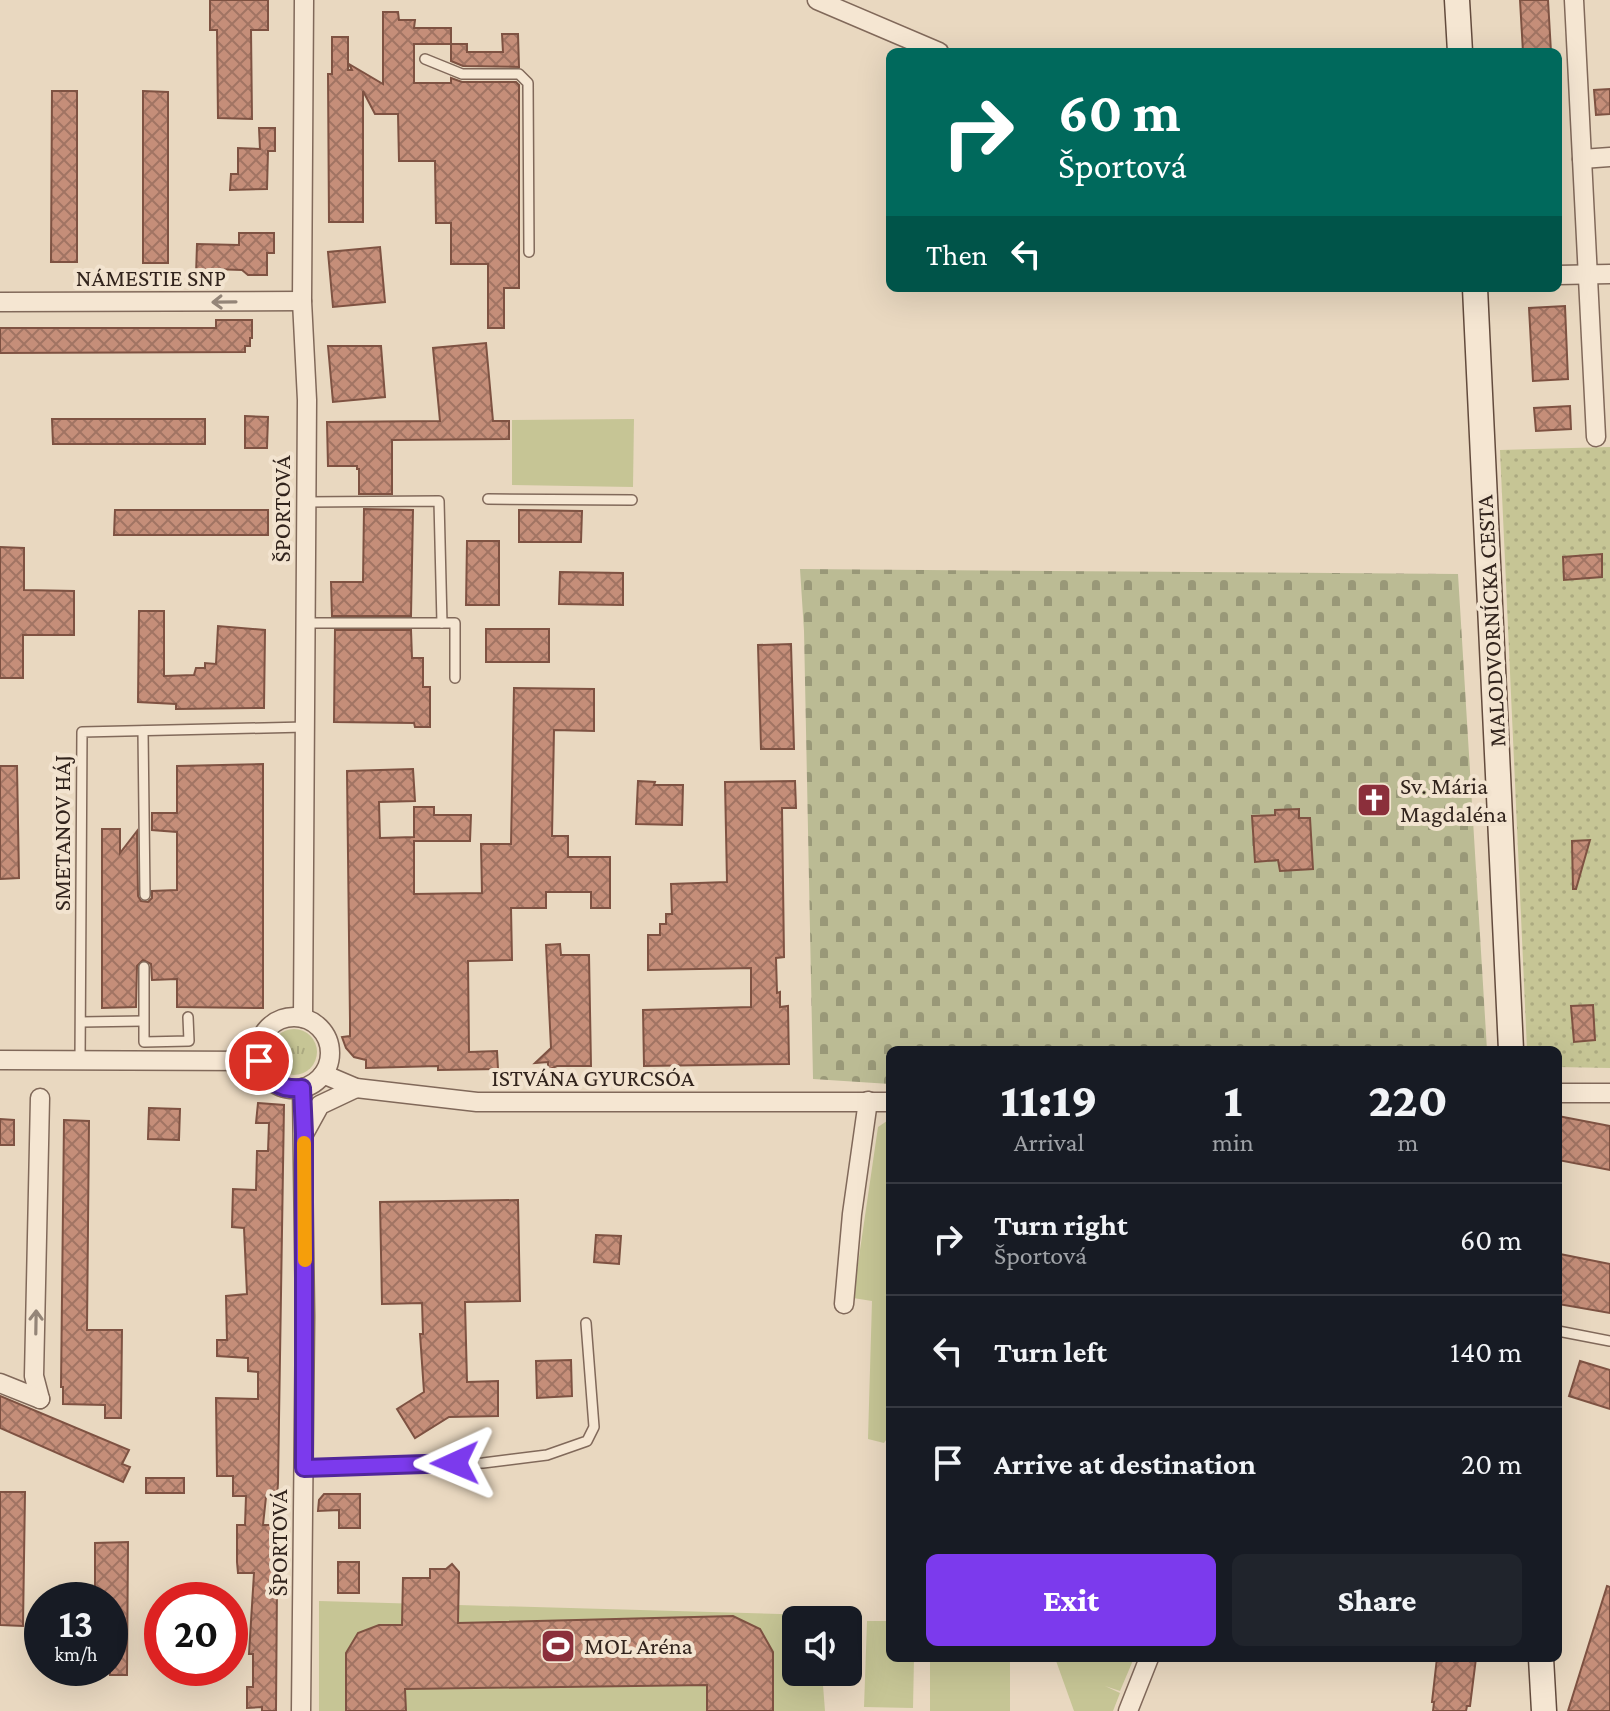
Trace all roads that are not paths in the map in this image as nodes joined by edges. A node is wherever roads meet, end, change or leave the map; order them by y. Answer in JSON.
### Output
{"nodes":[{"id":1,"x":304,"y":0,"type":"edge"},
{"id":2,"x":817,"y":0,"type":"edge"},
{"id":3,"x":1457,"y":0,"type":"edge"},
{"id":4,"x":1574,"y":0,"type":"edge"},
{"id":5,"x":930,"y":48,"type":"edge"},
{"id":6,"x":1460,"y":48,"type":"edge"},
{"id":7,"x":425,"y":59,"type":"dead end"},
{"id":8,"x":1610,"y":157,"type":"edge"},
{"id":9,"x":1582,"y":159,"type":"junction"},
{"id":10,"x":529,"y":252,"type":"dead end"},
{"id":11,"x":1610,"y":274,"type":"edge"},
{"id":12,"x":1562,"y":275,"type":"edge"},
{"id":13,"x":1587,"y":275,"type":"junction"},
{"id":14,"x":1475,"y":292,"type":"edge"},
{"id":15,"x":302,"y":301,"type":"junction"},
{"id":16,"x":0,"y":302,"type":"edge"},
{"id":17,"x":1602,"y":376,"type":"edge"},
{"id":18,"x":1596,"y":437,"type":"dead end"},
{"id":19,"x":488,"y":499,"type":"dead end"},
{"id":20,"x":632,"y":500,"type":"dead end"},
{"id":21,"x":306,"y":502,"type":"junction"},
{"id":22,"x":306,"y":623,"type":"junction"},
{"id":23,"x":442,"y":623,"type":"junction"},
{"id":24,"x":455,"y":678,"type":"dead end"},
{"id":25,"x":305,"y":727,"type":"junction"},
{"id":26,"x":143,"y":731,"type":"junction"},
{"id":27,"x":145,"y":895,"type":"dead end"},
{"id":28,"x":144,"y":967,"type":"dead end"},
{"id":29,"x":188,"y":1017,"type":"dead end"},
{"id":30,"x":303,"y":1018,"type":"junction"},
{"id":31,"x":143,"y":1021,"type":"junction"},
{"id":32,"x":81,"y":1022,"type":"junction"},
{"id":33,"x":1511,"y":1046,"type":"edge"},
{"id":34,"x":0,"y":1060,"type":"edge"},
{"id":35,"x":259,"y":1061,"type":"junction"},
{"id":36,"x":80,"y":1062,"type":"junction"},
{"id":37,"x":323,"y":1074,"type":"junction"},
{"id":38,"x":302,"y":1088,"type":"junction"},
{"id":39,"x":356,"y":1088,"type":"junction"},
{"id":40,"x":1562,"y":1093,"type":"edge"},
{"id":41,"x":1610,"y":1093,"type":"edge"},
{"id":42,"x":40,"y":1098,"type":"dead end"},
{"id":43,"x":868,"y":1101,"type":"junction"},
{"id":44,"x":886,"y":1102,"type":"edge"},
{"id":45,"x":304,"y":1134,"type":"junction"},
{"id":46,"x":844,"y":1304,"type":"dead end"},
{"id":47,"x":586,"y":1323,"type":"dead end"},
{"id":48,"x":1562,"y":1332,"type":"edge"},
{"id":49,"x":1610,"y":1341,"type":"edge"},
{"id":50,"x":0,"y":1383,"type":"edge"},
{"id":51,"x":304,"y":1468,"type":"junction"},
{"id":52,"x":1147,"y":1662,"type":"edge"},
{"id":53,"x":1541,"y":1662,"type":"edge"},
{"id":54,"x":301,"y":1711,"type":"edge"},
{"id":55,"x":1128,"y":1711,"type":"edge"},
{"id":56,"x":1544,"y":1711,"type":"edge"}],
"edges":[{"from":1,"to":15,"type":"street","name":"ŠPORTOVÁ"},
{"from":2,"to":5,"type":"street"},
{"from":3,"to":6,"type":"street"},
{"from":4,"to":9,"type":"street"},
{"from":7,"to":10,"type":"lane"},
{"from":8,"to":9,"type":"street"},
{"from":9,"to":13,"type":"street"},
{"from":11,"to":13,"type":"street"},
{"from":12,"to":13,"type":"street"},
{"from":13,"to":17,"type":"street"},
{"from":14,"to":33,"type":"street","name":"MALODVORNÍCKA CESTA"},
{"from":15,"to":16,"type":"street","name":"NÁMESTIE SNP","one_way":true},
{"from":15,"to":21,"type":"street","name":"ŠPORTOVÁ"},
{"from":17,"to":18,"type":"street"},
{"from":19,"to":20,"type":"lane"},
{"from":21,"to":22,"type":"street","name":"ŠPORTOVÁ"},
{"from":21,"to":23,"type":"lane"},
{"from":22,"to":23,"type":"lane"},
{"from":22,"to":25,"type":"street","name":"ŠPORTOVÁ"},
{"from":23,"to":24,"type":"lane"},
{"from":25,"to":26,"type":"lane","name":"SMETANOV HÁJ"},
{"from":25,"to":30,"type":"street","name":"ŠPORTOVÁ"},
{"from":26,"to":27,"type":"lane"},
{"from":26,"to":32,"type":"lane","name":"SMETANOV HÁJ"},
{"from":28,"to":31,"type":"lane"},
{"from":29,"to":31,"type":"lane"},
{"from":30,"to":35,"type":"street"},
{"from":30,"to":37,"type":"street"},
{"from":31,"to":32,"type":"lane"},
{"from":32,"to":36,"type":"lane","name":"SMETANOV HÁJ"},
{"from":34,"to":36,"type":"street"},
{"from":35,"to":36,"type":"street"},
{"from":35,"to":38,"type":"street"},
{"from":37,"to":38,"type":"street"},
{"from":37,"to":39,"type":"street","name":"ISTVÁNA GYURCSÓA"},
{"from":38,"to":45,"type":"street","name":"ŠPORTOVÁ"},
{"from":39,"to":43,"type":"street","name":"ISTVÁNA GYURCSÓA"},
{"from":39,"to":45,"type":"street"},
{"from":40,"to":41,"type":"street"},
{"from":50,"to":42,"type":"street","one_way":true},
{"from":43,"to":44,"type":"street","name":"ISTVÁNA GYURCSÓA"},
{"from":43,"to":46,"type":"street"},
{"from":45,"to":51,"type":"street","name":"ŠPORTOVÁ"},
{"from":47,"to":51,"type":"lane"},
{"from":48,"to":49,"type":"lane"},
{"from":51,"to":54,"type":"street","name":"ŠPORTOVÁ"},
{"from":52,"to":55,"type":"street"},
{"from":53,"to":56,"type":"street"}]}
